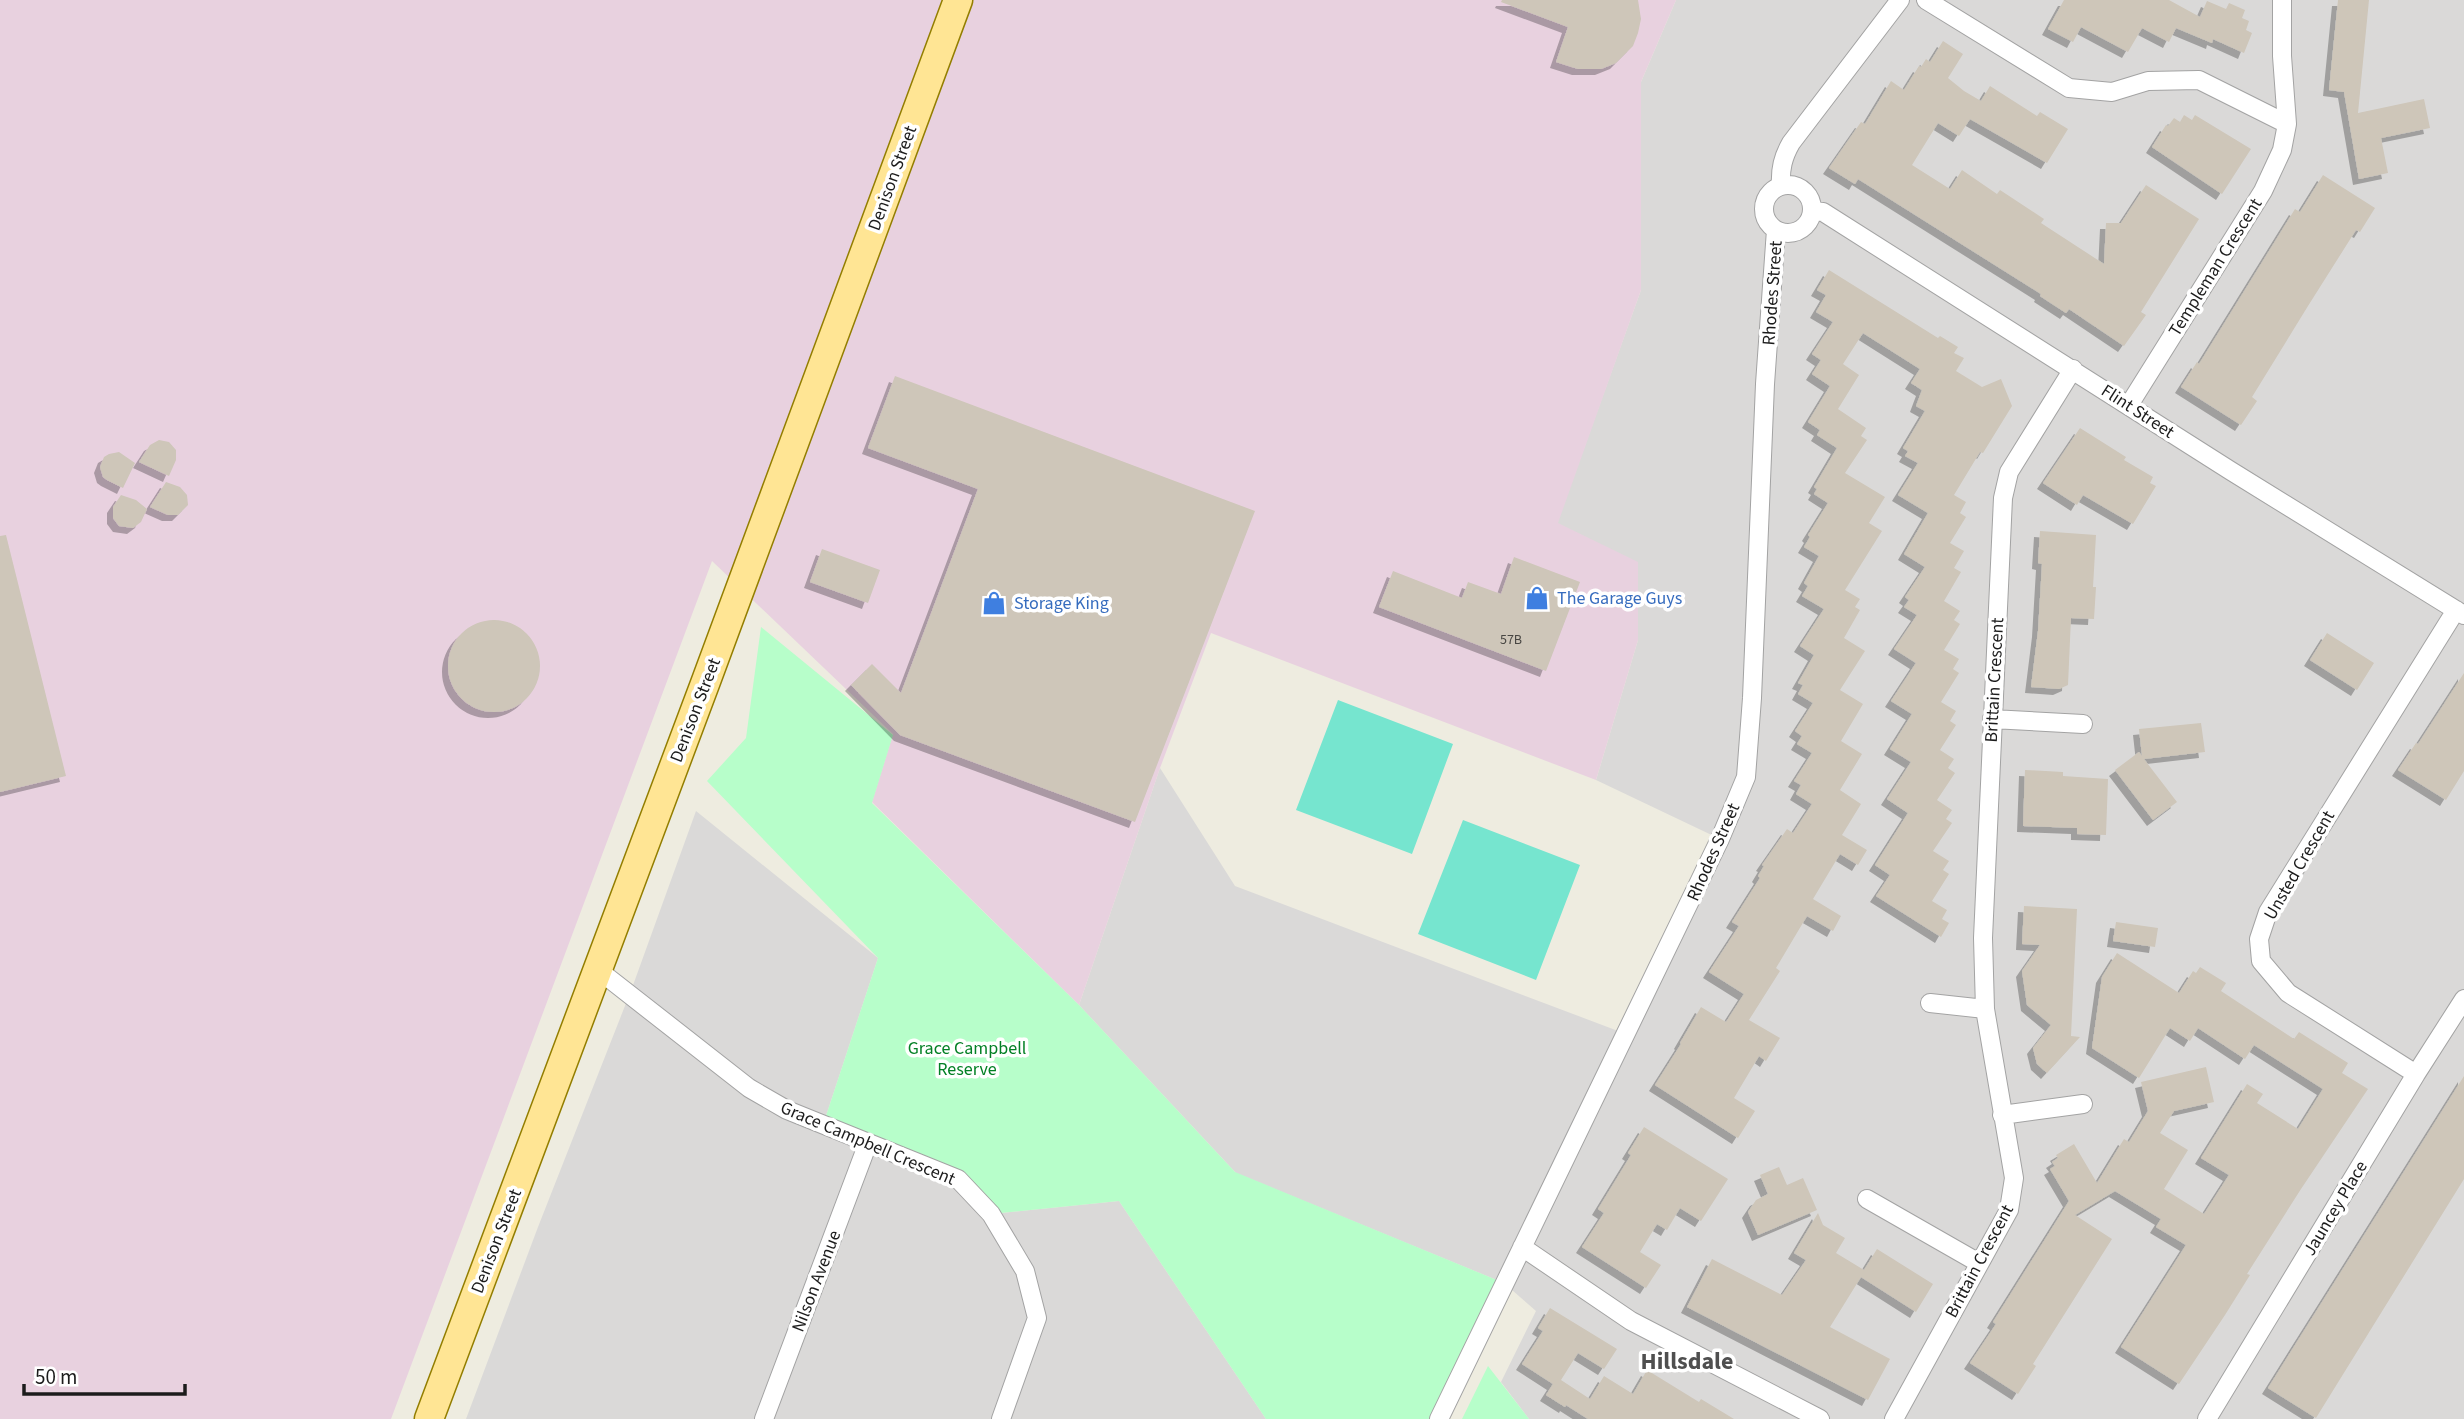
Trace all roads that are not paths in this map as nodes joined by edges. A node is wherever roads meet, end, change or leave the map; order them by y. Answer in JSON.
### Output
{"nodes":[{"id":1,"x":958,"y":0,"type":"edge"},
{"id":2,"x":1899,"y":0,"type":"edge"},
{"id":3,"x":1926,"y":0,"type":"edge"},
{"id":4,"x":2282,"y":0,"type":"edge"},
{"id":5,"x":2287,"y":124,"type":"junction"},
{"id":6,"x":1781,"y":186,"type":"junction"},
{"id":7,"x":1812,"y":211,"type":"junction"},
{"id":8,"x":1776,"y":230,"type":"junction"},
{"id":9,"x":2073,"y":369,"type":"junction"},
{"id":10,"x":2129,"y":405,"type":"junction"},
{"id":11,"x":2460,"y":612,"type":"edge"},
{"id":12,"x":1993,"y":719,"type":"junction"},
{"id":13,"x":2084,"y":724,"type":"dead end"},
{"id":14,"x":597,"y":970,"type":"junction"},
{"id":15,"x":2464,"y":999,"type":"edge"},
{"id":16,"x":1930,"y":1003,"type":"dead end"},
{"id":17,"x":1985,"y":1009,"type":"junction"},
{"id":18,"x":2416,"y":1073,"type":"junction"},
{"id":19,"x":2083,"y":1104,"type":"dead end"},
{"id":20,"x":2002,"y":1115,"type":"junction"},
{"id":21,"x":868,"y":1143,"type":"junction"},
{"id":22,"x":1867,"y":1199,"type":"dead end"},
{"id":23,"x":1522,"y":1247,"type":"junction"},
{"id":24,"x":1979,"y":1263,"type":"junction"},
{"id":25,"x":429,"y":1419,"type":"edge"},
{"id":26,"x":764,"y":1419,"type":"edge"},
{"id":27,"x":1001,"y":1419,"type":"edge"},
{"id":28,"x":1439,"y":1419,"type":"edge"},
{"id":29,"x":1820,"y":1419,"type":"edge"},
{"id":30,"x":1894,"y":1419,"type":"edge"},
{"id":31,"x":2207,"y":1419,"type":"edge"}],
"edges":[{"from":1,"to":14,"type":"main road","name":"Denison Street"},
{"from":2,"to":6,"type":"street"},
{"from":3,"to":5,"type":"street"},
{"from":4,"to":5,"type":"street","name":"Templeman Crescent"},
{"from":5,"to":10,"type":"street","name":"Templeman Crescent"},
{"from":6,"to":7,"type":"street"},
{"from":6,"to":8,"type":"street"},
{"from":7,"to":8,"type":"street"},
{"from":7,"to":9,"type":"street","name":"Flint Street"},
{"from":8,"to":23,"type":"street","name":"Rhodes Street"},
{"from":9,"to":10,"type":"street","name":"Flint Street"},
{"from":9,"to":12,"type":"street","name":"Brittain Crescent"},
{"from":10,"to":11,"type":"street","name":"Flint Street"},
{"from":11,"to":18,"type":"street","name":"Unsted Crescent"},
{"from":12,"to":13,"type":"street"},
{"from":12,"to":17,"type":"street","name":"Brittain Crescent"},
{"from":14,"to":21,"type":"street","name":"Grace Campbell Crescent"},
{"from":14,"to":25,"type":"main road","name":"Denison Street"},
{"from":15,"to":18,"type":"street","name":"Jauncey Place"},
{"from":16,"to":17,"type":"street"},
{"from":17,"to":20,"type":"street","name":"Brittain Crescent"},
{"from":18,"to":31,"type":"street","name":"Jauncey Place"},
{"from":19,"to":20,"type":"street"},
{"from":20,"to":24,"type":"street","name":"Brittain Crescent"},
{"from":21,"to":26,"type":"street","name":"Nilson Avenue"},
{"from":21,"to":27,"type":"street","name":"Grace Campbell Crescent"},
{"from":22,"to":24,"type":"street"},
{"from":23,"to":28,"type":"street","name":"Rhodes Street"},
{"from":23,"to":29,"type":"street"},
{"from":24,"to":30,"type":"street","name":"Brittain Crescent"}]}
